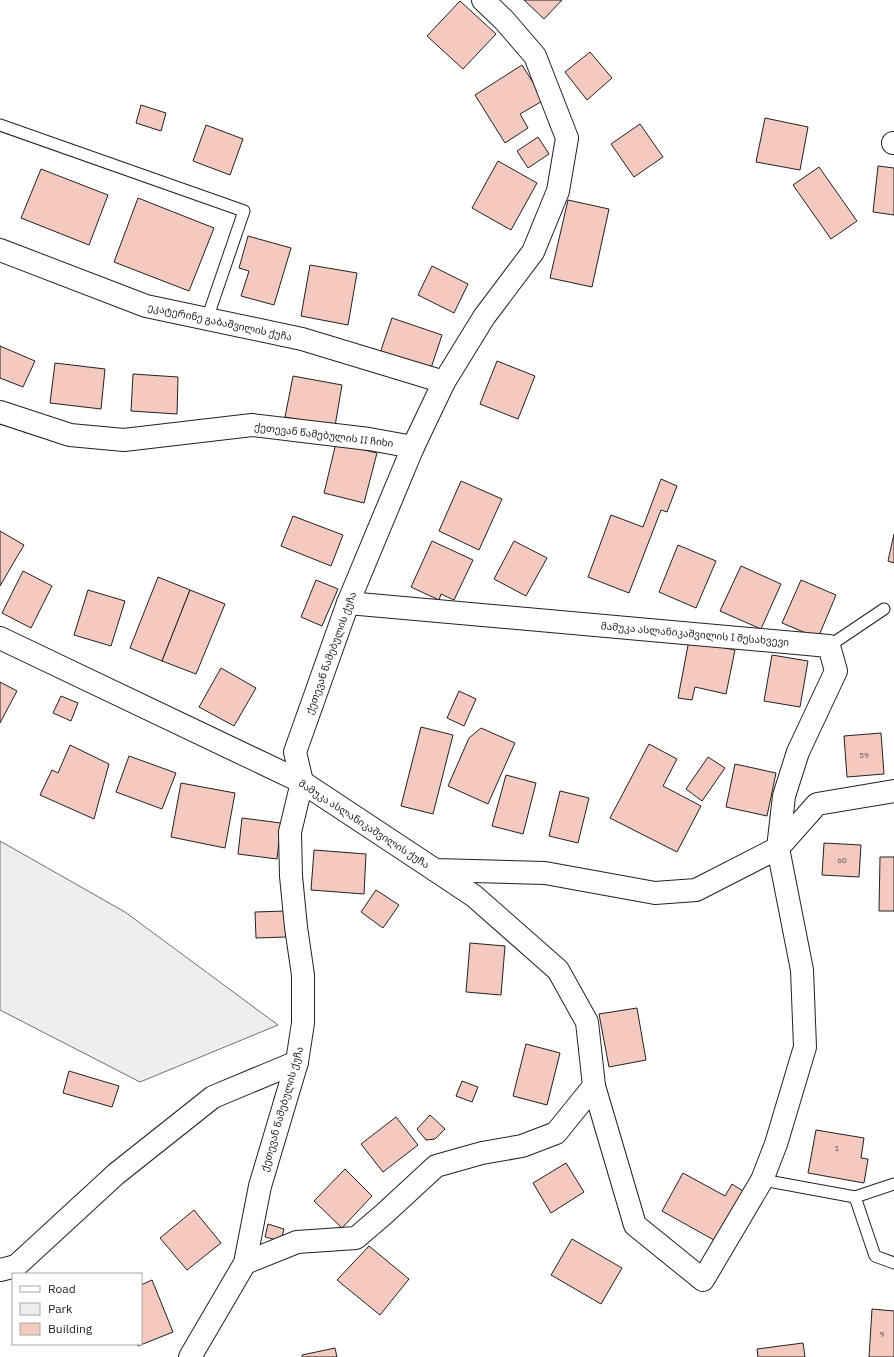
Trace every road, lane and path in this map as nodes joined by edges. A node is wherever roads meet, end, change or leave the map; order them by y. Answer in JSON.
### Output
{"nodes":[{"id":1,"x":483,"y":0,"type":"edge"},
{"id":2,"x":0,"y":125,"type":"edge"},
{"id":3,"x":0,"y":250,"type":"edge"},
{"id":4,"x":208,"y":319,"type":"junction"},
{"id":5,"x":444,"y":382,"type":"junction"},
{"id":6,"x":0,"y":412,"type":"edge"},
{"id":7,"x":413,"y":447,"type":"junction"},
{"id":8,"x":348,"y":603,"type":"junction"},
{"id":9,"x":884,"y":609,"type":"dead end"},
{"id":10,"x":0,"y":638,"type":"edge"},
{"id":11,"x":829,"y":646,"type":"junction"},
{"id":12,"x":302,"y":782,"type":"junction"},
{"id":13,"x":894,"y":791,"type":"edge"},
{"id":14,"x":778,"y":848,"type":"junction"},
{"id":15,"x":435,"y":870,"type":"junction"},
{"id":16,"x":297,"y":1062,"type":"junction"},
{"id":17,"x":594,"y":1086,"type":"junction"},
{"id":18,"x":762,"y":1180,"type":"junction"},
{"id":19,"x":894,"y":1184,"type":"edge"},
{"id":20,"x":855,"y":1197,"type":"junction"},
{"id":21,"x":245,"y":1263,"type":"junction"},
{"id":22,"x":894,"y":1263,"type":"edge"},
{"id":23,"x":0,"y":1270,"type":"edge"},
{"id":24,"x":190,"y":1357,"type":"edge"}],
"edges":[{"from":1,"to":5,"type":"street","name":"ქეთევან წამებულის ქუჩა"},
{"from":2,"to":4,"type":"lane"},
{"from":3,"to":4,"type":"street","name":"ეკატერინე გაბაშვილის ქუჩა"},
{"from":4,"to":5,"type":"street","name":"ეკატერინე გაბაშვილის ქუჩა"},
{"from":5,"to":7,"type":"street","name":"ქეთევან წამებულის ქუჩა"},
{"from":6,"to":7,"type":"street","name":"ქეთევან წამებულის II ჩიხი"},
{"from":7,"to":8,"type":"street","name":"ქეთევან წამებულის ქუჩა"},
{"from":8,"to":11,"type":"street","name":"მამუკა ასლანიკაშვილის I შესახვევი"},
{"from":8,"to":12,"type":"street","name":"ქეთევან წამებულის ქუჩა"},
{"from":9,"to":11,"type":"lane"},
{"from":10,"to":12,"type":"street","name":"მამუკა ასლანიკაშვილის ქუჩა"},
{"from":11,"to":14,"type":"street"},
{"from":12,"to":15,"type":"street","name":"მამუკა ასლანიკაშვილის ქუჩა"},
{"from":12,"to":16,"type":"street","name":"ქეთევან წამებულის ქუჩა"},
{"from":13,"to":14,"type":"street","name":"მამუკა ასლანიკაშვილის ქუჩა"},
{"from":14,"to":15,"type":"street","name":"მამუკა ასლანიკაშვილის ქუჩა"},
{"from":14,"to":18,"type":"street"},
{"from":15,"to":17,"type":"street"},
{"from":16,"to":21,"type":"street","name":"ქეთევან წამებულის ქუჩა"},
{"from":16,"to":23,"type":"street"},
{"from":17,"to":18,"type":"street"},
{"from":17,"to":21,"type":"street"},
{"from":18,"to":20,"type":"lane"},
{"from":19,"to":20,"type":"lane"},
{"from":20,"to":22,"type":"lane"},
{"from":21,"to":24,"type":"street","name":"ქეთევან წამებულის ქუჩა"}]}
